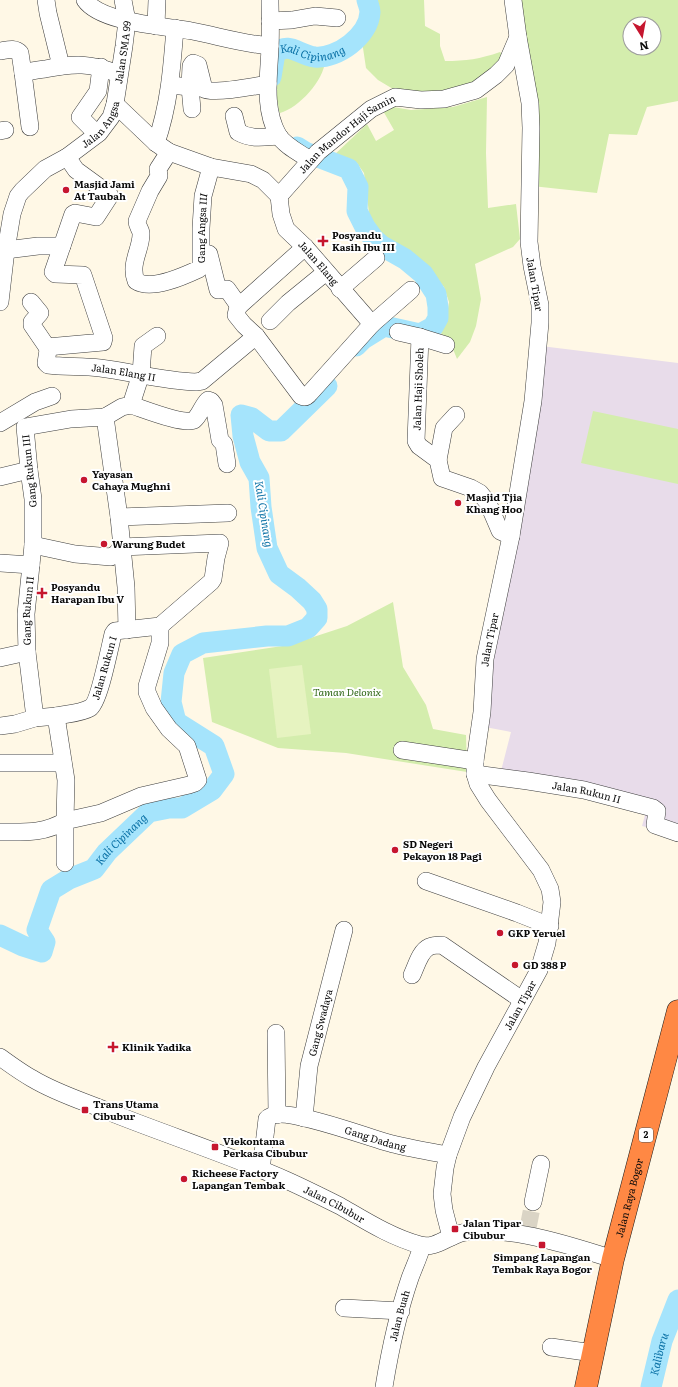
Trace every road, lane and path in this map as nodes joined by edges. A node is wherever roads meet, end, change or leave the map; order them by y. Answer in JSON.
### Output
{"nodes":[{"id":1,"x":46,"y":0,"type":"edge"},
{"id":2,"x":85,"y":0,"type":"edge"},
{"id":3,"x":124,"y":0,"type":"edge"},
{"id":4,"x":157,"y":0,"type":"edge"},
{"id":5,"x":270,"y":0,"type":"edge"},
{"id":6,"x":513,"y":0,"type":"edge"},
{"id":7,"x":314,"y":8,"type":"edge"},
{"id":8,"x":337,"y":18,"type":"dead end"},
{"id":9,"x":127,"y":21,"type":"junction"},
{"id":10,"x":270,"y":21,"type":"junction"},
{"id":11,"x":156,"y":26,"type":"junction"},
{"id":12,"x":176,"y":28,"type":"junction"},
{"id":13,"x":518,"y":37,"type":"junction"},
{"id":14,"x":270,"y":46,"type":"junction"},
{"id":15,"x":0,"y":51,"type":"edge"},
{"id":16,"x":61,"y":66,"type":"junction"},
{"id":17,"x":101,"y":67,"type":"junction"},
{"id":18,"x":23,"y":73,"type":"junction"},
{"id":19,"x":119,"y":74,"type":"junction"},
{"id":20,"x":268,"y":84,"type":"junction"},
{"id":21,"x":170,"y":85,"type":"junction"},
{"id":22,"x":190,"y":88,"type":"junction"},
{"id":23,"x":115,"y":104,"type":"junction"},
{"id":24,"x":192,"y":110,"type":"dead end"},
{"id":25,"x":234,"y":116,"type":"dead end"},
{"id":26,"x":30,"y":127,"type":"dead end"},
{"id":27,"x":97,"y":134,"type":"junction"},
{"id":28,"x":279,"y":136,"type":"junction"},
{"id":29,"x":163,"y":148,"type":"junction"},
{"id":30,"x":67,"y":156,"type":"junction"},
{"id":31,"x":313,"y":157,"type":"junction"},
{"id":32,"x":211,"y":167,"type":"junction"},
{"id":33,"x":279,"y":196,"type":"junction"},
{"id":34,"x":5,"y":238,"type":"edge"},
{"id":35,"x":62,"y":246,"type":"junction"},
{"id":36,"x":305,"y":247,"type":"junction"},
{"id":37,"x":209,"y":254,"type":"dead end"},
{"id":38,"x":376,"y":258,"type":"dead end"},
{"id":39,"x":326,"y":272,"type":"junction"},
{"id":40,"x":340,"y":288,"type":"junction"},
{"id":41,"x":411,"y":290,"type":"dead end"},
{"id":42,"x":0,"y":302,"type":"edge"},
{"id":43,"x":31,"y":302,"type":"dead end"},
{"id":44,"x":238,"y":310,"type":"junction"},
{"id":45,"x":270,"y":321,"type":"dead end"},
{"id":46,"x":372,"y":324,"type":"junction"},
{"id":47,"x":398,"y":332,"type":"dead end"},
{"id":48,"x":157,"y":336,"type":"dead end"},
{"id":49,"x":256,"y":336,"type":"junction"},
{"id":50,"x":420,"y":337,"type":"junction"},
{"id":51,"x":47,"y":346,"type":"junction"},
{"id":52,"x":446,"y":346,"type":"dead end"},
{"id":53,"x":141,"y":374,"type":"junction"},
{"id":54,"x":199,"y":382,"type":"junction"},
{"id":55,"x":52,"y":396,"type":"dead end"},
{"id":56,"x":208,"y":400,"type":"junction"},
{"id":57,"x":131,"y":405,"type":"junction"},
{"id":58,"x":456,"y":415,"type":"dead end"},
{"id":59,"x":105,"y":417,"type":"junction"},
{"id":60,"x":0,"y":423,"type":"edge"},
{"id":61,"x":438,"y":460,"type":"junction"},
{"id":62,"x":227,"y":464,"type":"dead end"},
{"id":63,"x":29,"y":470,"type":"junction"},
{"id":64,"x":0,"y":477,"type":"edge"},
{"id":65,"x":228,"y":513,"type":"dead end"},
{"id":66,"x":119,"y":517,"type":"junction"},
{"id":67,"x":511,"y":536,"type":"junction"},
{"id":68,"x":33,"y":545,"type":"junction"},
{"id":69,"x":121,"y":547,"type":"junction"},
{"id":70,"x":0,"y":563,"type":"edge"},
{"id":71,"x":31,"y":565,"type":"junction"},
{"id":72,"x":160,"y":626,"type":"junction"},
{"id":73,"x":127,"y":630,"type":"junction"},
{"id":74,"x":27,"y":652,"type":"junction"},
{"id":75,"x":0,"y":658,"type":"edge"},
{"id":76,"x":56,"y":716,"type":"junction"},
{"id":77,"x":35,"y":718,"type":"junction"},
{"id":78,"x":0,"y":726,"type":"edge"},
{"id":79,"x":402,"y":750,"type":"dead end"},
{"id":80,"x":0,"y":763,"type":"edge"},
{"id":81,"x":63,"y":763,"type":"junction"},
{"id":82,"x":475,"y":767,"type":"junction"},
{"id":83,"x":65,"y":821,"type":"junction"},
{"id":84,"x":0,"y":832,"type":"edge"},
{"id":85,"x":678,"y":833,"type":"edge"},
{"id":86,"x":65,"y":863,"type":"dead end"},
{"id":87,"x":426,"y":881,"type":"dead end"},
{"id":88,"x":550,"y":926,"type":"junction"},
{"id":89,"x":344,"y":930,"type":"dead end"},
{"id":90,"x":412,"y":975,"type":"dead end"},
{"id":91,"x":522,"y":1000,"type":"junction"},
{"id":92,"x":678,"y":1011,"type":"edge"},
{"id":93,"x":276,"y":1033,"type":"dead end"},
{"id":94,"x":0,"y":1057,"type":"edge"},
{"id":95,"x":678,"y":1060,"type":"edge"},
{"id":96,"x":277,"y":1115,"type":"junction"},
{"id":97,"x":304,"y":1118,"type":"junction"},
{"id":98,"x":448,"y":1155,"type":"junction"},
{"id":99,"x":541,"y":1164,"type":"dead end"},
{"id":100,"x":261,"y":1170,"type":"junction"},
{"id":101,"x":533,"y":1202,"type":"tunnel mouth"},
{"id":102,"x":451,"y":1237,"type":"junction"},
{"id":103,"x":422,"y":1246,"type":"junction"},
{"id":104,"x":620,"y":1261,"type":"junction"},
{"id":105,"x":344,"y":1308,"type":"dead end"},
{"id":106,"x":400,"y":1310,"type":"junction"},
{"id":107,"x":598,"y":1346,"type":"junction"},
{"id":108,"x":551,"y":1347,"type":"dead end"},
{"id":109,"x":384,"y":1387,"type":"edge"},
{"id":110,"x":586,"y":1387,"type":"edge"},
{"id":111,"x":599,"y":1387,"type":"edge"}],
"edges":[{"from":1,"to":16,"type":"street"},
{"from":2,"to":9,"type":"street"},
{"from":3,"to":9,"type":"street","name":"Jalan SMA 99"},
{"from":4,"to":11,"type":"street"},
{"from":5,"to":10,"type":"street"},
{"from":6,"to":13,"type":"street","name":"Jalan Tipar"},
{"from":7,"to":8,"type":"street"},
{"from":7,"to":10,"type":"street"},
{"from":9,"to":11,"type":"street"},
{"from":9,"to":19,"type":"street","name":"Jalan SMA 99"},
{"from":10,"to":14,"type":"street"},
{"from":11,"to":12,"type":"street"},
{"from":12,"to":14,"type":"street"},
{"from":12,"to":21,"type":"street"},
{"from":13,"to":31,"type":"street","name":"Jalan Mandor Haji Samin"},
{"from":13,"to":67,"type":"street","name":"Jalan Tipar"},
{"from":14,"to":20,"type":"street"},
{"from":15,"to":18,"type":"street"},
{"from":16,"to":17,"type":"street"},
{"from":16,"to":18,"type":"street"},
{"from":17,"to":19,"type":"street"},
{"from":17,"to":27,"type":"street"},
{"from":18,"to":26,"type":"street"},
{"from":19,"to":23,"type":"street","name":"Jalan SMA 99"},
{"from":20,"to":22,"type":"street"},
{"from":20,"to":28,"type":"street"},
{"from":21,"to":22,"type":"street"},
{"from":21,"to":29,"type":"street"},
{"from":22,"to":24,"type":"street"},
{"from":23,"to":27,"type":"street","name":"Jalan Angsa"},
{"from":23,"to":29,"type":"street","name":"Jalan Angsa"},
{"from":25,"to":28,"type":"street"},
{"from":27,"to":30,"type":"street","name":"Jalan Angsa"},
{"from":28,"to":31,"type":"street"},
{"from":29,"to":32,"type":"street","name":"Jalan Angsa"},
{"from":29,"to":32,"type":"street","name":"Gang Angsa III"},
{"from":30,"to":34,"type":"street","name":"Jalan Angsa"},
{"from":30,"to":35,"type":"street"},
{"from":31,"to":33,"type":"street","name":"Jalan Mandor Haji Samin"},
{"from":32,"to":33,"type":"street","name":"Jalan Angsa"},
{"from":33,"to":36,"type":"street","name":"Jalan Elang"},
{"from":34,"to":35,"type":"street"},
{"from":34,"to":42,"type":"street","name":"Jalan Angsa"},
{"from":35,"to":51,"type":"street"},
{"from":36,"to":39,"type":"street","name":"Jalan Elang"},
{"from":36,"to":44,"type":"street"},
{"from":37,"to":44,"type":"street"},
{"from":38,"to":40,"type":"street"},
{"from":39,"to":40,"type":"street","name":"Jalan Elang"},
{"from":39,"to":45,"type":"street"},
{"from":40,"to":46,"type":"street","name":"Jalan Elang"},
{"from":41,"to":46,"type":"street"},
{"from":43,"to":51,"type":"street"},
{"from":44,"to":49,"type":"street"},
{"from":46,"to":49,"type":"street"},
{"from":47,"to":50,"type":"street"},
{"from":48,"to":53,"type":"street"},
{"from":49,"to":54,"type":"street"},
{"from":50,"to":52,"type":"street"},
{"from":50,"to":61,"type":"street","name":"Jalan Haji Sholeh"},
{"from":51,"to":53,"type":"street","name":"Jalan Elang II"},
{"from":53,"to":54,"type":"street","name":"Jalan Elang II"},
{"from":53,"to":57,"type":"street"},
{"from":54,"to":56,"type":"street"},
{"from":55,"to":60,"type":"street"},
{"from":56,"to":57,"type":"street"},
{"from":56,"to":62,"type":"street"},
{"from":57,"to":59,"type":"street"},
{"from":58,"to":61,"type":"street"},
{"from":59,"to":63,"type":"street","name":"Gang Rukun III"},
{"from":59,"to":66,"type":"street"},
{"from":61,"to":67,"type":"street"},
{"from":63,"to":64,"type":"street"},
{"from":63,"to":68,"type":"street","name":"Gang Rukun III"},
{"from":65,"to":66,"type":"street"},
{"from":66,"to":69,"type":"street"},
{"from":67,"to":82,"type":"street","name":"Jalan Tipar"},
{"from":68,"to":69,"type":"street"},
{"from":68,"to":71,"type":"street","name":"Gang Rukun III"},
{"from":69,"to":72,"type":"street"},
{"from":69,"to":73,"type":"street"},
{"from":70,"to":71,"type":"street"},
{"from":71,"to":74,"type":"street","name":"Gang Rukun II"},
{"from":72,"to":73,"type":"street","name":"Jalan Rukun I"},
{"from":72,"to":83,"type":"street"},
{"from":73,"to":76,"type":"street","name":"Jalan Rukun I"},
{"from":74,"to":75,"type":"street","name":"Gang Rukun II"},
{"from":74,"to":77,"type":"street"},
{"from":76,"to":77,"type":"street","name":"Jalan Rukun I"},
{"from":76,"to":81,"type":"street"},
{"from":77,"to":78,"type":"street","name":"Jalan Rukun I"},
{"from":79,"to":82,"type":"street"},
{"from":80,"to":81,"type":"street"},
{"from":81,"to":83,"type":"street"},
{"from":82,"to":85,"type":"street","name":"Jalan Rukun II"},
{"from":82,"to":88,"type":"street","name":"Jalan Tipar"},
{"from":83,"to":84,"type":"street"},
{"from":83,"to":86,"type":"street"},
{"from":87,"to":88,"type":"street"},
{"from":88,"to":91,"type":"street","name":"Jalan Tipar"},
{"from":89,"to":97,"type":"street","name":"Gang Swadaya"},
{"from":90,"to":91,"type":"street"},
{"from":91,"to":98,"type":"street","name":"Jalan Tipar"},
{"from":92,"to":104,"type":"highway","name":"Jalan Raya Bogor","number":"2"},
{"from":93,"to":96,"type":"street"},
{"from":94,"to":100,"type":"street","name":"Jalan Cibubur"},
{"from":95,"to":104,"type":"highway","name":"Jalan Raya Bogor","number":"2"},
{"from":96,"to":97,"type":"street","name":"Gang Dadang"},
{"from":96,"to":100,"type":"street"},
{"from":97,"to":98,"type":"street","name":"Gang Dadang"},
{"from":98,"to":102,"type":"street","name":"Jalan Tipar"},
{"from":99,"to":101,"type":"street"},
{"from":100,"to":103,"type":"street","name":"Jalan Cibubur"},
{"from":102,"to":103,"type":"street"},
{"from":102,"to":104,"type":"street"},
{"from":103,"to":106,"type":"street","name":"Jalan Buah"},
{"from":104,"to":107,"type":"highway","name":"Jalan Raya Bogor","number":"2"},
{"from":105,"to":106,"type":"street"},
{"from":106,"to":109,"type":"street","name":"Jalan Buah"},
{"from":107,"to":108,"type":"street"},
{"from":107,"to":110,"type":"highway","name":"Jalan Raya Bogor","number":"2"},
{"from":107,"to":111,"type":"highway","name":"Jalan Raya Bogor","number":"2"}]}
